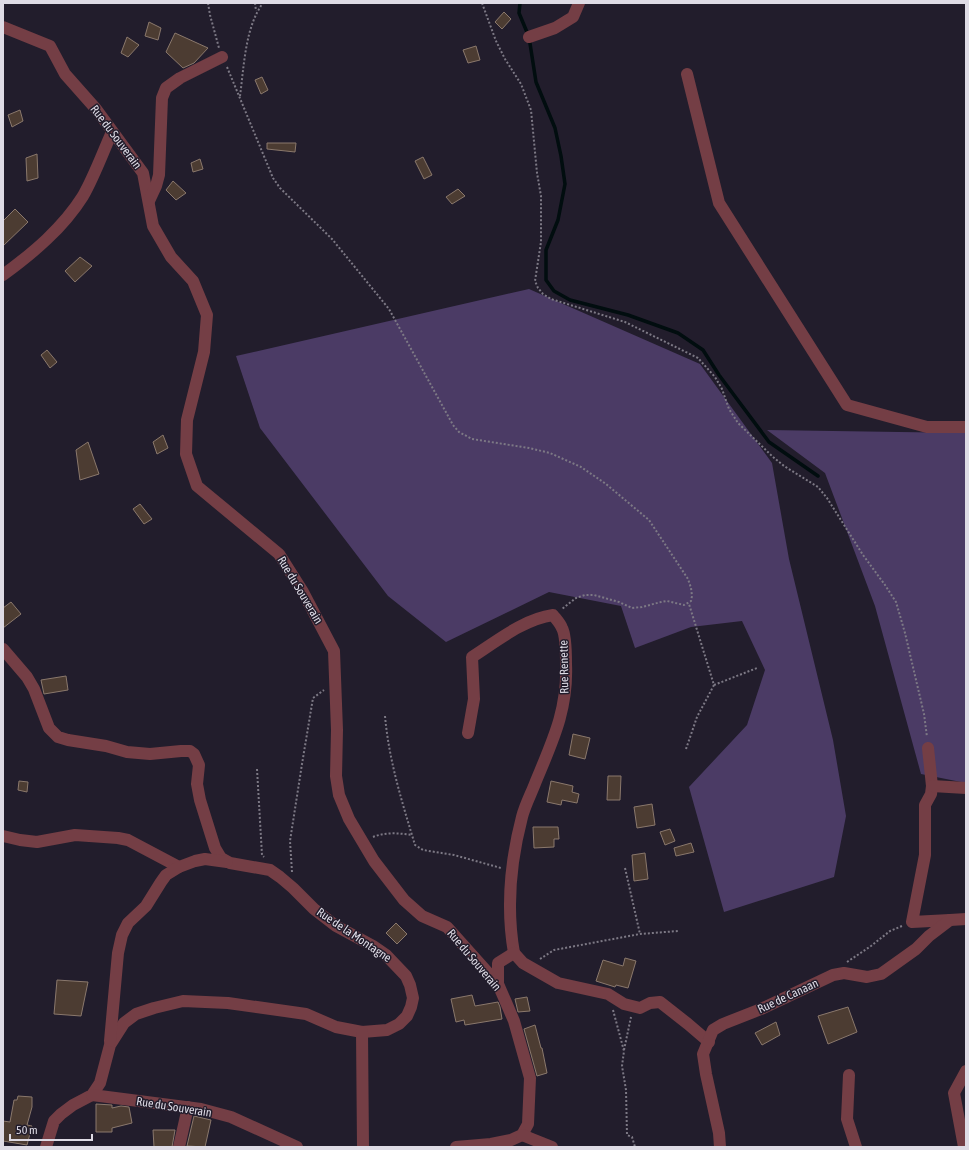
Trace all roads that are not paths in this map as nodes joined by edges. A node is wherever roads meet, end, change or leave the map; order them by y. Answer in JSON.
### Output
{"nodes":[{"id":1,"x":579,"y":3,"type":"edge"},
{"id":2,"x":3,"y":27,"type":"edge"},
{"id":3,"x":530,"y":37,"type":"dead end"},
{"id":4,"x":222,"y":57,"type":"road end"},
{"id":5,"x":687,"y":74,"type":"dead end"},
{"id":6,"x":112,"y":132,"type":"junction"},
{"id":7,"x":149,"y":201,"type":"junction"},
{"id":8,"x":3,"y":275,"type":"edge"},
{"id":9,"x":966,"y":427,"type":"edge"},
{"id":10,"x":3,"y":649,"type":"edge"},
{"id":11,"x":468,"y":733,"type":"dead end"},
{"id":12,"x":928,"y":748,"type":"road end"},
{"id":13,"x":932,"y":786,"type":"junction"},
{"id":14,"x":966,"y":788,"type":"edge"},
{"id":15,"x":3,"y":836,"type":"edge"},
{"id":16,"x":230,"y":863,"type":"junction"},
{"id":17,"x":179,"y":867,"type":"junction"},
{"id":18,"x":966,"y":919,"type":"edge"},
{"id":19,"x":950,"y":920,"type":"junction"},
{"id":20,"x":514,"y":953,"type":"junction"},
{"id":21,"x":498,"y":984,"type":"junction"},
{"id":22,"x":362,"y":1032,"type":"junction"},
{"id":23,"x":708,"y":1042,"type":"junction"},
{"id":24,"x":110,"y":1045,"type":"junction"},
{"id":25,"x":966,"y":1071,"type":"edge"},
{"id":26,"x":849,"y":1074,"type":"dead end"},
{"id":27,"x":92,"y":1095,"type":"junction"},
{"id":28,"x":188,"y":1107,"type":"junction"},
{"id":29,"x":522,"y":1135,"type":"junction"},
{"id":30,"x":716,"y":1146,"type":"edge"},
{"id":31,"x":46,"y":1147,"type":"edge"},
{"id":32,"x":179,"y":1147,"type":"edge"},
{"id":33,"x":297,"y":1147,"type":"edge"},
{"id":34,"x":363,"y":1147,"type":"edge"},
{"id":35,"x":456,"y":1147,"type":"edge"},
{"id":36,"x":552,"y":1147,"type":"edge"},
{"id":37,"x":856,"y":1147,"type":"edge"},
{"id":38,"x":964,"y":1147,"type":"edge"}],
"edges":[{"from":1,"to":3,"type":"street"},
{"from":2,"to":6,"type":"street","name":"Rue du Souverain"},
{"from":4,"to":7,"type":"street"},
{"from":5,"to":9,"type":"street"},
{"from":6,"to":7,"type":"street","name":"Rue du Souverain"},
{"from":6,"to":8,"type":"street"},
{"from":7,"to":21,"type":"street","name":"Rue du Souverain"},
{"from":10,"to":16,"type":"street"},
{"from":11,"to":20,"type":"street","name":"Rue Renette"},
{"from":12,"to":13,"type":"street"},
{"from":13,"to":14,"type":"street"},
{"from":13,"to":19,"type":"street"},
{"from":15,"to":17,"type":"street"},
{"from":16,"to":17,"type":"street","name":"Rue de la Montagne"},
{"from":16,"to":22,"type":"street","name":"Rue de la Montagne"},
{"from":17,"to":24,"type":"street","name":"Rue de la Montagne"},
{"from":18,"to":19,"type":"street"},
{"from":19,"to":23,"type":"street","name":"Rue de Canaan"},
{"from":20,"to":21,"type":"street"},
{"from":20,"to":23,"type":"street"},
{"from":21,"to":29,"type":"street","name":"Rue du Souverain"},
{"from":22,"to":24,"type":"street","name":"Rue de la Montagne"},
{"from":22,"to":34,"type":"street"},
{"from":23,"to":30,"type":"street","name":"Rue de Canaan"},
{"from":24,"to":27,"type":"street","name":"Rue de la Montagne"},
{"from":25,"to":38,"type":"street"},
{"from":26,"to":37,"type":"street"},
{"from":27,"to":28,"type":"street","name":"Rue du Souverain"},
{"from":27,"to":31,"type":"street"},
{"from":28,"to":32,"type":"street"},
{"from":28,"to":33,"type":"street","name":"Rue du Souverain"},
{"from":29,"to":35,"type":"street"},
{"from":29,"to":36,"type":"street"}]}
